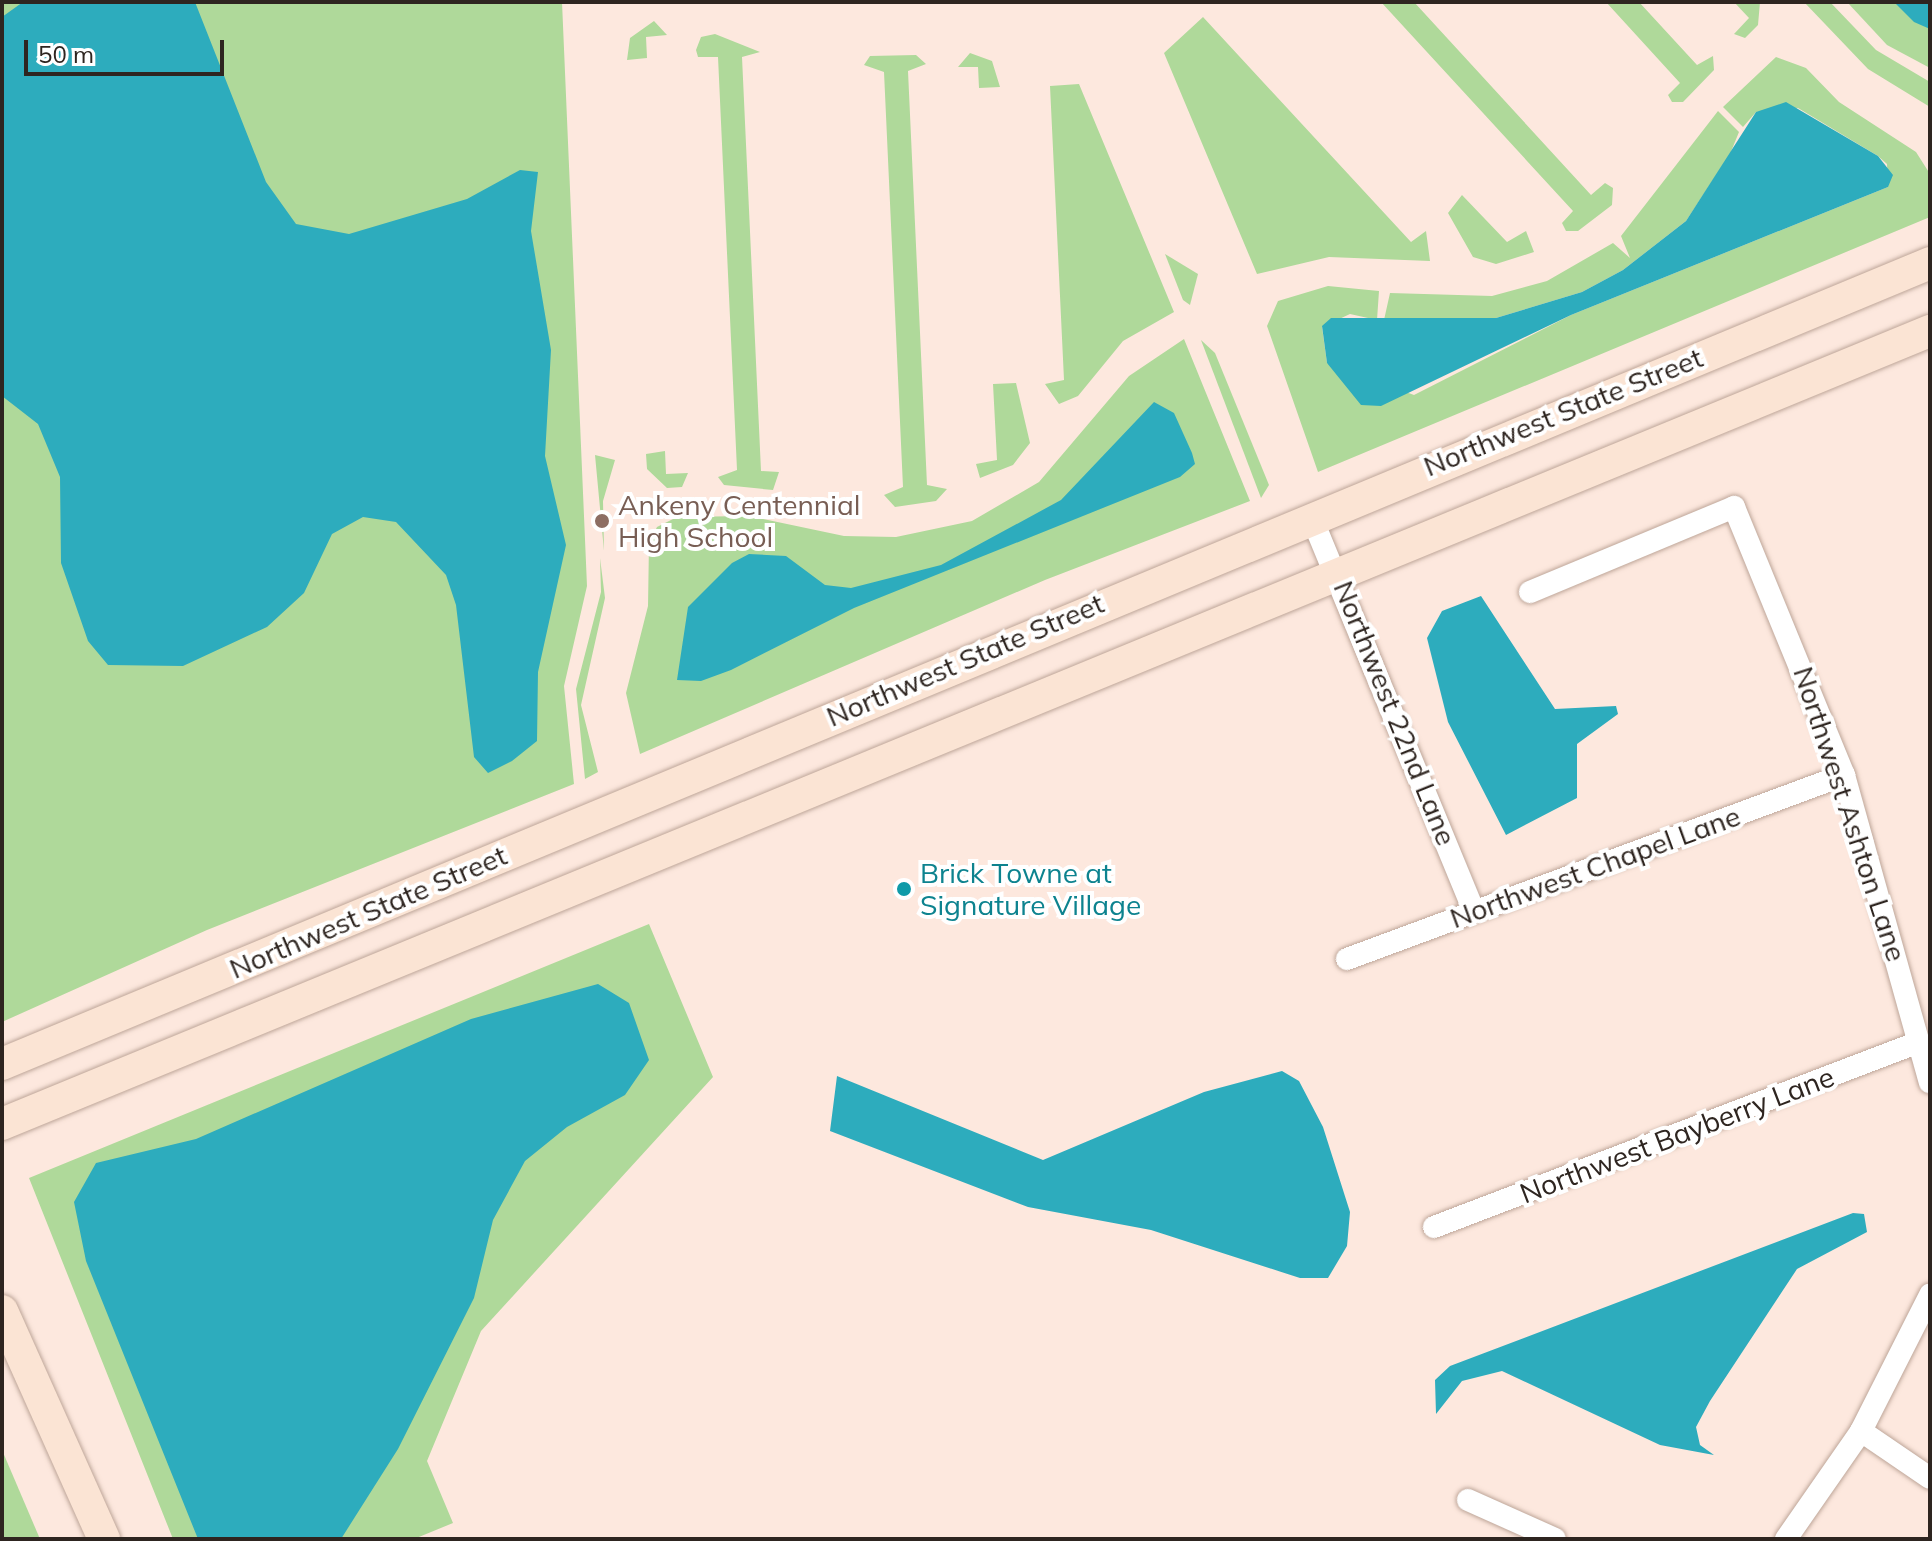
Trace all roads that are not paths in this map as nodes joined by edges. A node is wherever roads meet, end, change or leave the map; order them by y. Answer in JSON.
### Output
{"nodes":[{"id":1,"x":1930,"y":263,"type":"edge"},
{"id":2,"x":1930,"y":331,"type":"edge"},
{"id":3,"x":1311,"y":516,"type":"junction"},
{"id":4,"x":1338,"y":572,"type":"junction"},
{"id":5,"x":1530,"y":592,"type":"dead end"},
{"id":6,"x":1844,"y":775,"type":"junction"},
{"id":7,"x":1474,"y":912,"type":"junction"},
{"id":8,"x":1347,"y":959,"type":"dead end"},
{"id":9,"x":1919,"y":1042,"type":"junction"},
{"id":10,"x":2,"y":1064,"type":"edge"},
{"id":11,"x":1930,"y":1082,"type":"edge"},
{"id":12,"x":2,"y":1124,"type":"edge"},
{"id":13,"x":1434,"y":1227,"type":"dead end"},
{"id":14,"x":1930,"y":1295,"type":"edge"},
{"id":15,"x":2,"y":1311,"type":"edge"},
{"id":16,"x":1861,"y":1431,"type":"junction"},
{"id":17,"x":1930,"y":1478,"type":"edge"},
{"id":18,"x":1468,"y":1500,"type":"dead end"},
{"id":19,"x":104,"y":1539,"type":"edge"},
{"id":20,"x":1555,"y":1539,"type":"edge"},
{"id":21,"x":1786,"y":1539,"type":"edge"}],
"edges":[{"from":1,"to":3,"type":"main road","name":"Northwest State Street"},
{"from":2,"to":4,"type":"main road","name":"Northwest State Street"},
{"from":3,"to":4,"type":"street","name":"Northwest 22nd Lane"},
{"from":3,"to":10,"type":"main road","name":"Northwest State Street"},
{"from":4,"to":7,"type":"street","name":"Northwest 22nd Lane"},
{"from":4,"to":12,"type":"main road","name":"Northwest State Street"},
{"from":5,"to":6,"type":"street","name":"Northwest Ashton Lane"},
{"from":6,"to":7,"type":"street","name":"Northwest Chapel Lane"},
{"from":6,"to":9,"type":"street","name":"Northwest Ashton Lane"},
{"from":7,"to":8,"type":"street","name":"Northwest Chapel Lane"},
{"from":9,"to":11,"type":"street","name":"Northwest Ashton Lane"},
{"from":9,"to":13,"type":"street","name":"Northwest Bayberry Lane"},
{"from":14,"to":16,"type":"street"},
{"from":15,"to":19,"type":"main road"},
{"from":16,"to":17,"type":"street"},
{"from":16,"to":21,"type":"street"},
{"from":18,"to":20,"type":"street"}]}
